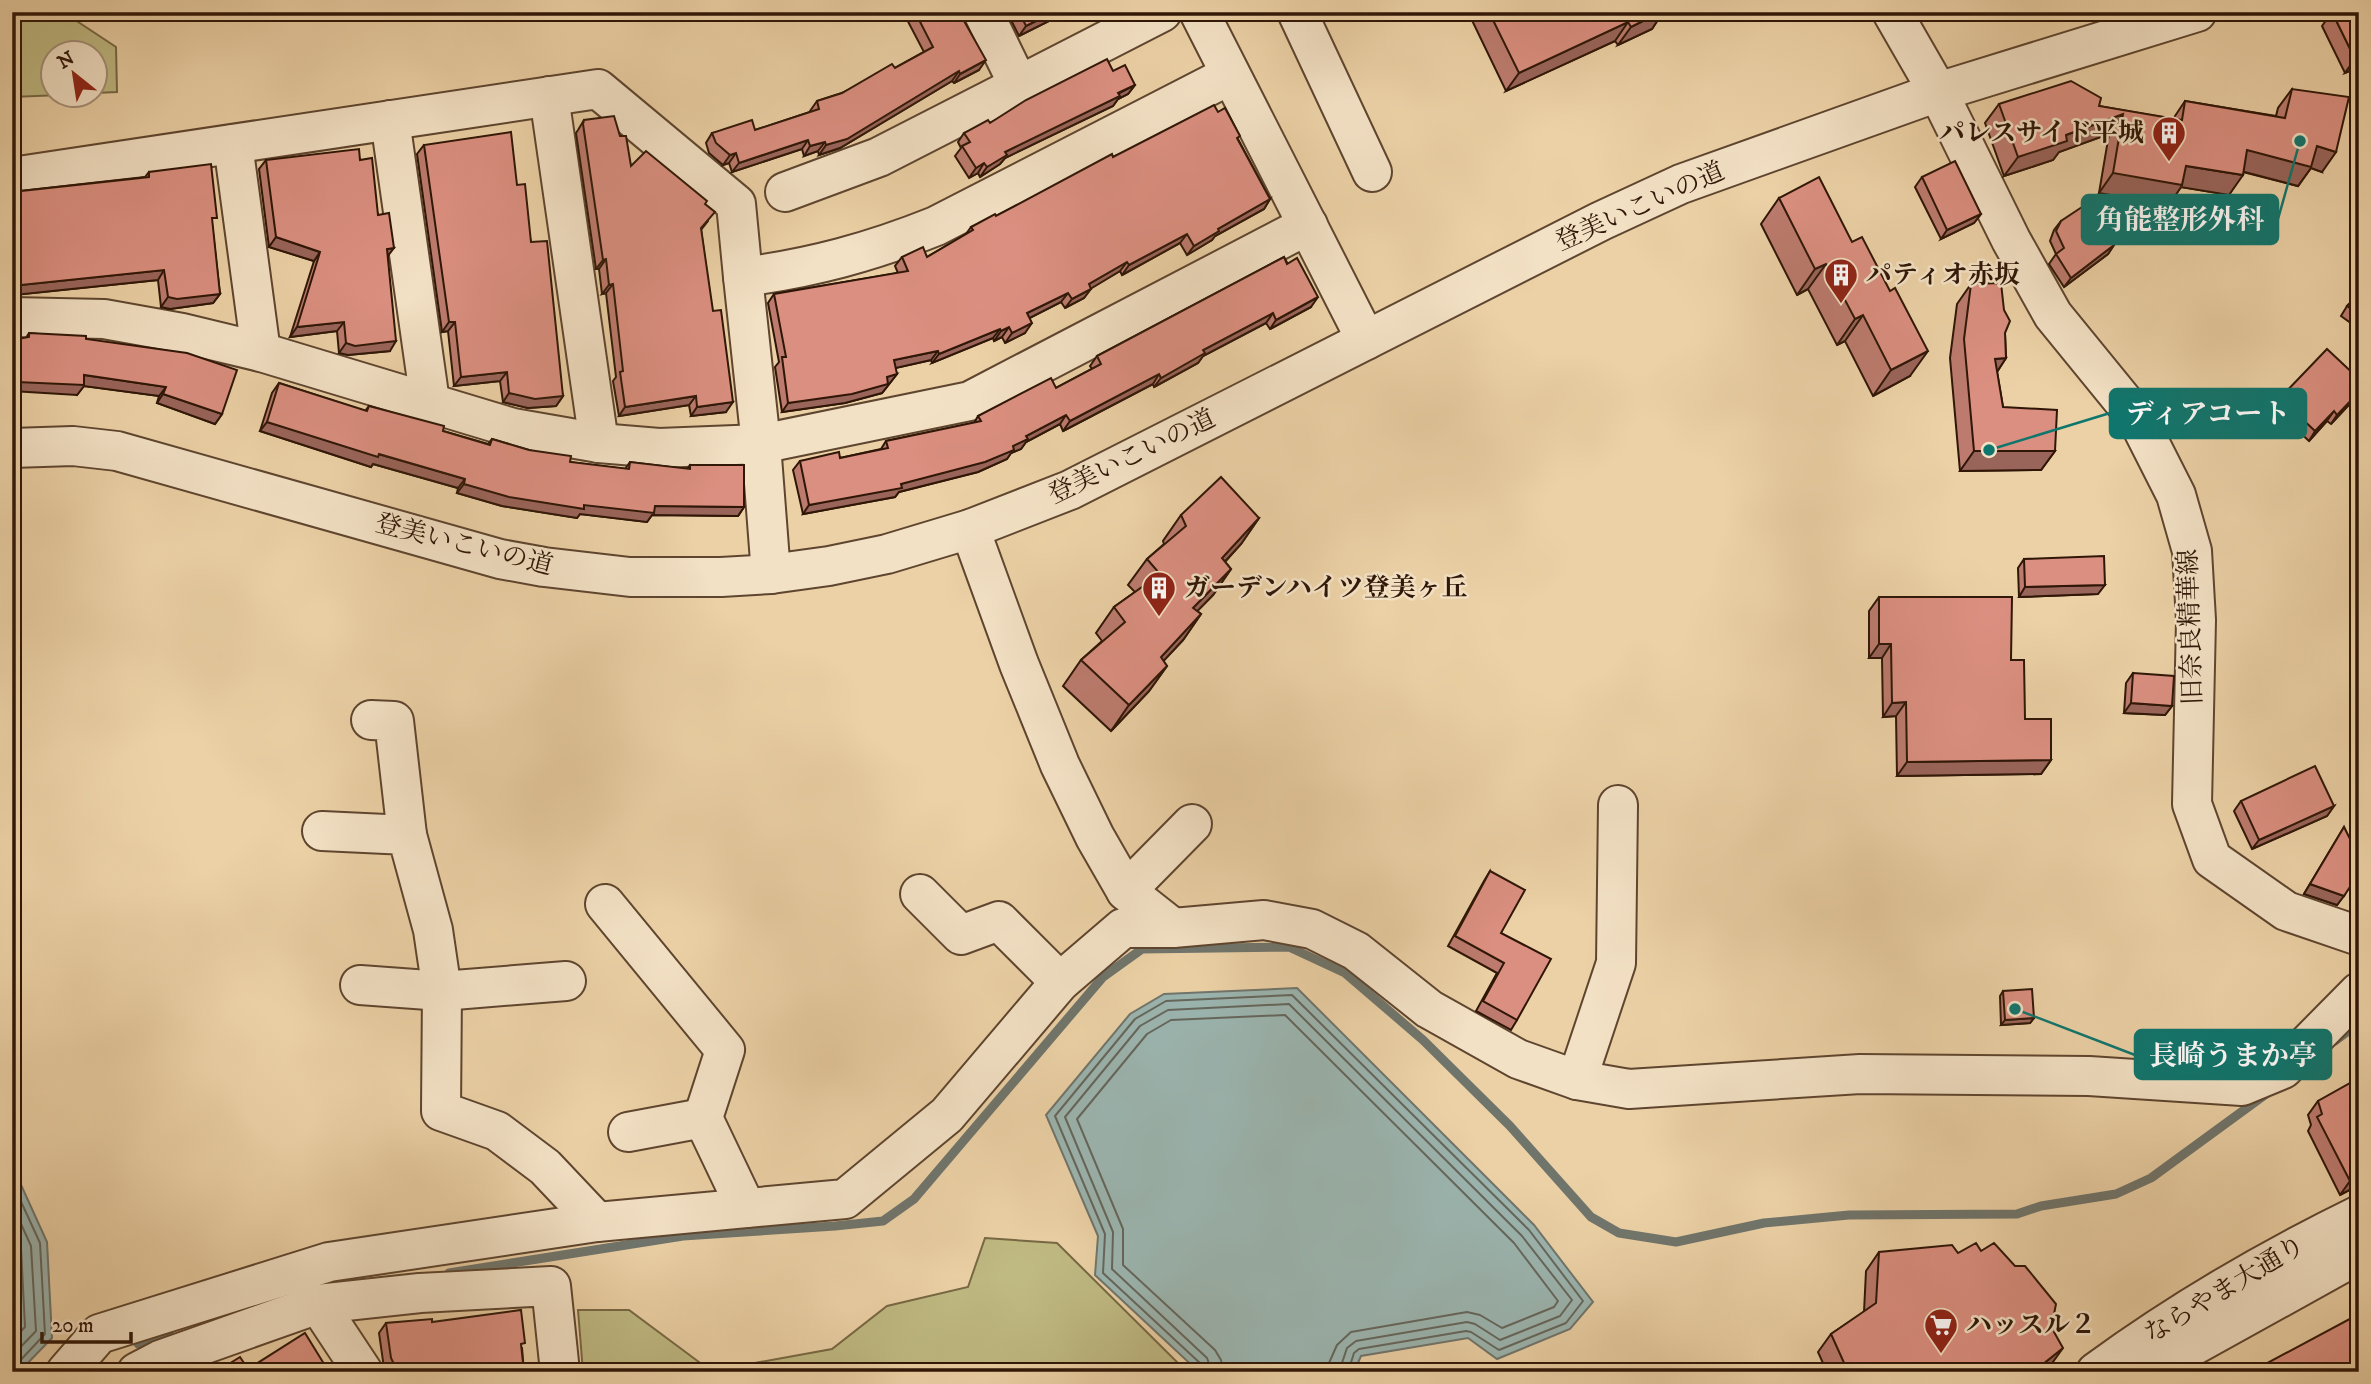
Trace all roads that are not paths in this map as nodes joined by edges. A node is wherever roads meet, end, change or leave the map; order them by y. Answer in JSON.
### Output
{"nodes":[{"id":1,"x":983,"y":12,"type":"edge"},
{"id":2,"x":1162,"y":12,"type":"edge"},
{"id":3,"x":1199,"y":12,"type":"edge"},
{"id":4,"x":1297,"y":12,"type":"edge"},
{"id":5,"x":1892,"y":12,"type":"edge"},
{"id":6,"x":2197,"y":12,"type":"edge"},
{"id":7,"x":1230,"y":75,"type":"junction"},
{"id":8,"x":1019,"y":86,"type":"junction"},
{"id":9,"x":1938,"y":92,"type":"junction"},
{"id":10,"x":549,"y":96,"type":"junction"},
{"id":11,"x":390,"y":120,"type":"junction"},
{"id":12,"x":233,"y":144,"type":"junction"},
{"id":13,"x":1372,"y":173,"type":"dead end"},
{"id":14,"x":12,"y":177,"type":"edge"},
{"id":15,"x":785,"y":192,"type":"dead end"},
{"id":16,"x":1308,"y":225,"type":"junction"},
{"id":17,"x":743,"y":277,"type":"junction"},
{"id":18,"x":12,"y":317,"type":"edge"},
{"id":19,"x":1366,"y":340,"type":"junction"},
{"id":20,"x":261,"y":352,"type":"junction"},
{"id":21,"x":430,"y":402,"type":"junction"},
{"id":22,"x":598,"y":443,"type":"junction"},
{"id":23,"x":761,"y":444,"type":"junction"},
{"id":24,"x":12,"y":448,"type":"edge"},
{"id":25,"x":970,"y":529,"type":"junction"},
{"id":26,"x":771,"y":574,"type":"junction"},
{"id":27,"x":371,"y":720,"type":"dead end"},
{"id":28,"x":1618,"y":805,"type":"dead end"},
{"id":29,"x":1192,"y":824,"type":"dead end"},
{"id":30,"x":321,"y":831,"type":"dead end"},
{"id":31,"x":407,"y":835,"type":"junction"},
{"id":32,"x":1126,"y":891,"type":"junction"},
{"id":33,"x":919,"y":894,"type":"dead end"},
{"id":34,"x":605,"y":904,"type":"dead end"},
{"id":35,"x":1173,"y":928,"type":"junction"},
{"id":36,"x":2359,"y":936,"type":"edge"},
{"id":37,"x":566,"y":981,"type":"dead end"},
{"id":38,"x":1060,"y":982,"type":"junction"},
{"id":39,"x":360,"y":985,"type":"dead end"},
{"id":40,"x":442,"y":990,"type":"junction"},
{"id":41,"x":2359,"y":992,"type":"edge"},
{"id":42,"x":1577,"y":1080,"type":"junction"},
{"id":43,"x":704,"y":1118,"type":"junction"},
{"id":44,"x":628,"y":1132,"type":"dead end"},
{"id":45,"x":746,"y":1208,"type":"junction"},
{"id":46,"x":2359,"y":1215,"type":"edge"},
{"id":47,"x":597,"y":1222,"type":"junction"},
{"id":48,"x":2359,"y":1254,"type":"edge"},
{"id":49,"x":318,"y":1304,"type":"junction"},
{"id":50,"x":155,"y":1368,"type":"edge"},
{"id":51,"x":65,"y":1372,"type":"edge"},
{"id":52,"x":363,"y":1372,"type":"edge"},
{"id":53,"x":560,"y":1372,"type":"edge"},
{"id":54,"x":2096,"y":1372,"type":"edge"},
{"id":55,"x":2153,"y":1372,"type":"edge"}],
"edges":[{"from":1,"to":8,"type":"street"},
{"from":2,"to":8,"type":"street"},
{"from":3,"to":7,"type":"street"},
{"from":4,"to":13,"type":"street"},
{"from":5,"to":9,"type":"street","name":"旧奈良精華線"},
{"from":6,"to":9,"type":"street","name":"登美いこいの道"},
{"from":7,"to":16,"type":"street"},
{"from":7,"to":17,"type":"street"},
{"from":8,"to":15,"type":"street"},
{"from":9,"to":19,"type":"street","name":"登美いこいの道"},
{"from":9,"to":36,"type":"street","name":"旧奈良精華線"},
{"from":10,"to":11,"type":"street"},
{"from":10,"to":17,"type":"street"},
{"from":10,"to":22,"type":"street"},
{"from":11,"to":12,"type":"street"},
{"from":11,"to":21,"type":"street"},
{"from":12,"to":14,"type":"street"},
{"from":12,"to":20,"type":"street"},
{"from":16,"to":19,"type":"street"},
{"from":16,"to":23,"type":"street"},
{"from":17,"to":23,"type":"street"},
{"from":18,"to":20,"type":"street"},
{"from":19,"to":25,"type":"street","name":"登美いこいの道"},
{"from":20,"to":21,"type":"street"},
{"from":21,"to":22,"type":"street"},
{"from":22,"to":23,"type":"street"},
{"from":23,"to":26,"type":"street"},
{"from":24,"to":26,"type":"street","name":"登美いこいの道"},
{"from":25,"to":26,"type":"street","name":"登美いこいの道"},
{"from":25,"to":32,"type":"street"},
{"from":27,"to":31,"type":"street"},
{"from":28,"to":42,"type":"street"},
{"from":29,"to":32,"type":"street"},
{"from":30,"to":31,"type":"street"},
{"from":31,"to":40,"type":"street"},
{"from":32,"to":35,"type":"street"},
{"from":33,"to":38,"type":"street"},
{"from":34,"to":43,"type":"street"},
{"from":35,"to":38,"type":"street"},
{"from":35,"to":42,"type":"street"},
{"from":37,"to":40,"type":"street"},
{"from":38,"to":45,"type":"street"},
{"from":39,"to":40,"type":"street"},
{"from":40,"to":47,"type":"street"},
{"from":41,"to":42,"type":"street"},
{"from":43,"to":44,"type":"street"},
{"from":43,"to":45,"type":"street"},
{"from":45,"to":47,"type":"street"},
{"from":46,"to":54,"type":"street","name":"ならやま大通り"},
{"from":47,"to":51,"type":"street"},
{"from":48,"to":55,"type":"street","name":"ならやま大通り"},
{"from":49,"to":50,"type":"street"},
{"from":49,"to":52,"type":"street"},
{"from":49,"to":53,"type":"street"}]}
